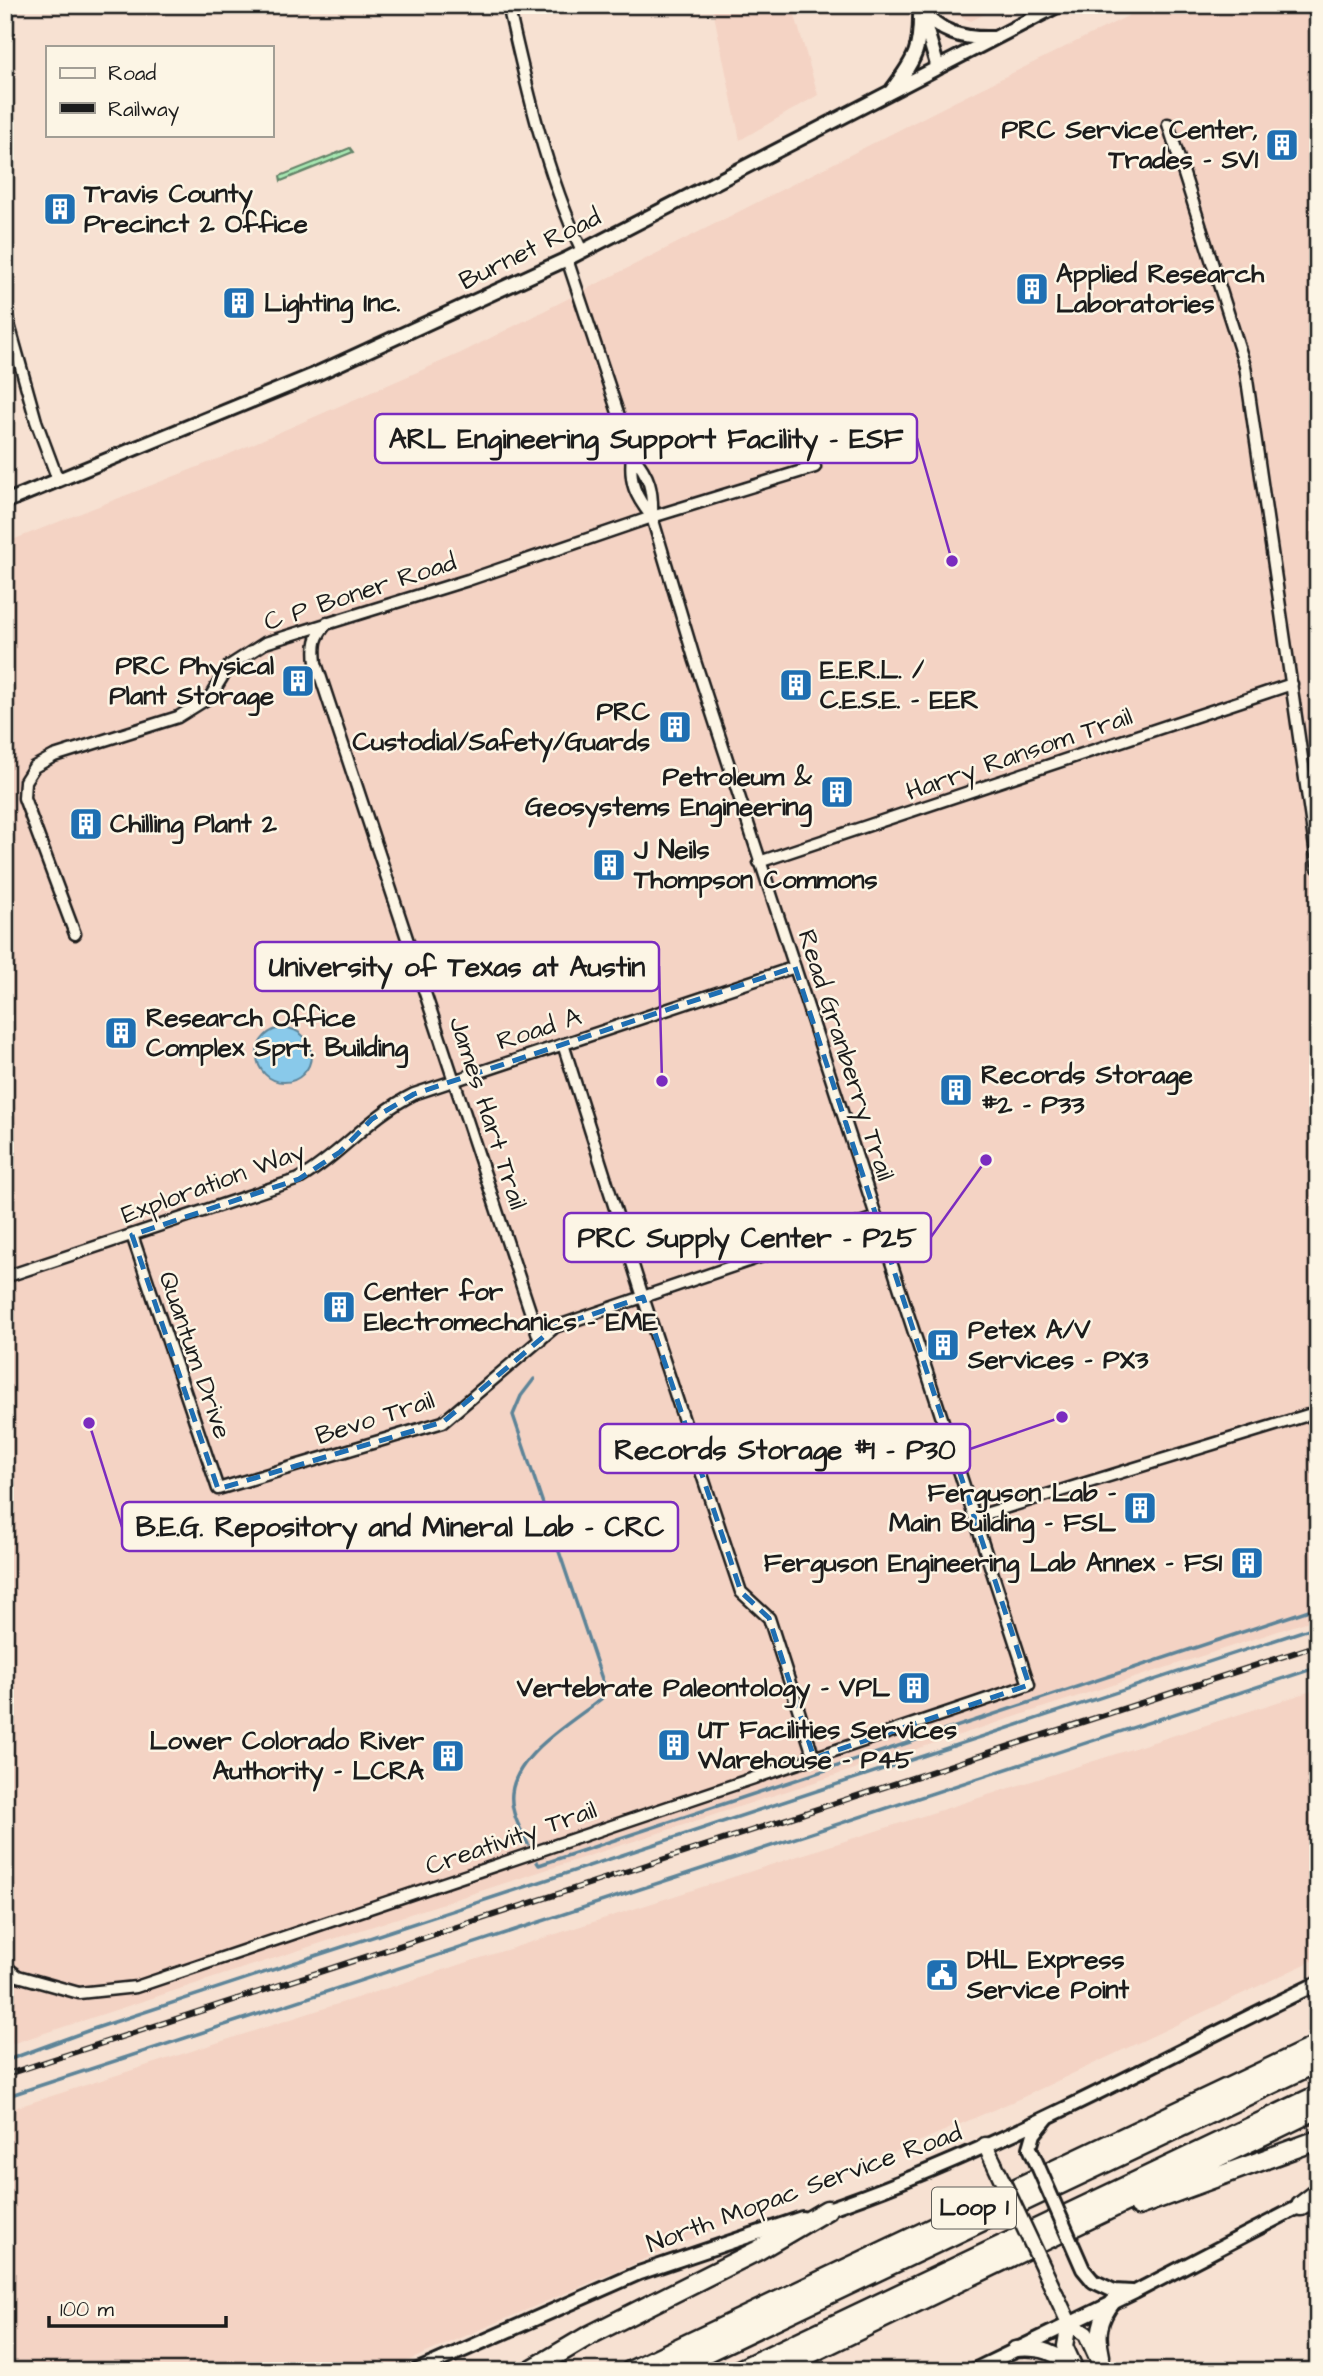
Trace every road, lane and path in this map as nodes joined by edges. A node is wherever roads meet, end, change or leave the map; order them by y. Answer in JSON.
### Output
{"nodes":[{"id":1,"x":508,"y":5,"type":"edge"},
{"id":2,"x":1059,"y":5,"type":"edge"},
{"id":3,"x":920,"y":6,"type":"edge"},
{"id":4,"x":996,"y":38,"type":"junction"},
{"id":5,"x":938,"y":68,"type":"junction"},
{"id":6,"x":889,"y":93,"type":"junction"},
{"id":7,"x":1168,"y":124,"type":"dead end"},
{"id":8,"x":582,"y":251,"type":"junction"},
{"id":9,"x":567,"y":259,"type":"junction"},
{"id":10,"x":5,"y":310,"type":"edge"},
{"id":11,"x":632,"y":455,"type":"junction"},
{"id":12,"x":815,"y":467,"type":"dead end"},
{"id":13,"x":58,"y":480,"type":"junction"},
{"id":14,"x":5,"y":502,"type":"edge"},
{"id":15,"x":652,"y":517,"type":"junction"},
{"id":16,"x":327,"y":623,"type":"junction"},
{"id":17,"x":1292,"y":684,"type":"junction"},
{"id":18,"x":759,"y":862,"type":"junction"},
{"id":19,"x":1318,"y":867,"type":"edge"},
{"id":20,"x":75,"y":934,"type":"dead end"},
{"id":21,"x":795,"y":967,"type":"junction"},
{"id":22,"x":563,"y":1044,"type":"junction"},
{"id":23,"x":455,"y":1079,"type":"junction"},
{"id":24,"x":877,"y":1217,"type":"junction"},
{"id":25,"x":132,"y":1235,"type":"junction"},
{"id":26,"x":5,"y":1277,"type":"edge"},
{"id":27,"x":643,"y":1297,"type":"junction"},
{"id":28,"x":540,"y":1341,"type":"junction"},
{"id":29,"x":1318,"y":1412,"type":"edge"},
{"id":30,"x":218,"y":1489,"type":"joint"},
{"id":31,"x":975,"y":1517,"type":"junction"},
{"id":32,"x":1029,"y":1685,"type":"joint"},
{"id":33,"x":814,"y":1758,"type":"junction"},
{"id":34,"x":5,"y":1966,"type":"edge"},
{"id":35,"x":1318,"y":1983,"type":"edge"},
{"id":36,"x":1318,"y":2045,"type":"edge"},
{"id":37,"x":1318,"y":2062,"type":"edge"},
{"id":38,"x":1318,"y":2095,"type":"edge"},
{"id":39,"x":1318,"y":2109,"type":"edge"},
{"id":40,"x":1051,"y":2114,"type":"junction"},
{"id":41,"x":1318,"y":2140,"type":"edge"},
{"id":42,"x":985,"y":2145,"type":"junction"},
{"id":43,"x":1318,"y":2195,"type":"edge"},
{"id":44,"x":1301,"y":2206,"type":"joint"},
{"id":45,"x":827,"y":2210,"type":"junction"},
{"id":46,"x":1094,"y":2216,"type":"junction"},
{"id":47,"x":1135,"y":2292,"type":"junction"},
{"id":48,"x":1113,"y":2302,"type":"junction"},
{"id":49,"x":1066,"y":2316,"type":"junction"},
{"id":50,"x":1015,"y":2349,"type":"junction"},
{"id":51,"x":416,"y":2371,"type":"edge"},
{"id":52,"x":528,"y":2371,"type":"edge"},
{"id":53,"x":630,"y":2371,"type":"edge"},
{"id":54,"x":667,"y":2371,"type":"edge"},
{"id":55,"x":737,"y":2371,"type":"edge"},
{"id":56,"x":774,"y":2371,"type":"edge"},
{"id":57,"x":972,"y":2371,"type":"edge"},
{"id":58,"x":1075,"y":2371,"type":"edge"},
{"id":59,"x":1104,"y":2371,"type":"edge"}],
"edges":[{"from":1,"to":8,"type":"street"},
{"from":2,"to":4,"type":"main road","name":"Burnet Road"},
{"from":3,"to":4,"type":"main road"},
{"from":3,"to":5,"type":"main road"},
{"from":3,"to":6,"type":"main road"},
{"from":4,"to":5,"type":"main road","name":"Burnet Road"},
{"from":5,"to":6,"type":"main road","name":"Burnet Road"},
{"from":6,"to":8,"type":"main road","name":"Burnet Road"},
{"from":7,"to":17,"type":"street"},
{"from":8,"to":9,"type":"main road","name":"Burnet Road"},
{"from":9,"to":11,"type":"street","name":"Read Granberry Trail"},
{"from":9,"to":13,"type":"main road","name":"Burnet Road"},
{"from":10,"to":13,"type":"street"},
{"from":11,"to":15,"type":"street","name":"Read Granberry Trail"},
{"from":11,"to":15,"type":"street","name":"Read Granberry Trail"},
{"from":12,"to":15,"type":"street","name":"C P Boner Road"},
{"from":13,"to":14,"type":"main road","name":"Burnet Road"},
{"from":15,"to":16,"type":"street","name":"C P Boner Road"},
{"from":15,"to":18,"type":"street","name":"Read Granberry Trail"},
{"from":16,"to":20,"type":"street","name":"C P Boner Road"},
{"from":16,"to":23,"type":"street","name":"James Hart Trail"},
{"from":17,"to":18,"type":"street","name":"Harry Ransom Trail"},
{"from":17,"to":19,"type":"street"},
{"from":18,"to":21,"type":"street","name":"Read Granberry Trail"},
{"from":21,"to":22,"type":"street","name":"Road A"},
{"from":21,"to":24,"type":"street","name":"Read Granberry Trail"},
{"from":22,"to":23,"type":"street","name":"Road A"},
{"from":22,"to":27,"type":"street"},
{"from":23,"to":25,"type":"street","name":"Exploration Way"},
{"from":23,"to":28,"type":"street","name":"James Hart Trail"},
{"from":24,"to":27,"type":"street","name":"Bevo Trail"},
{"from":24,"to":31,"type":"street","name":"Read Granberry Trail"},
{"from":25,"to":26,"type":"street","name":"Exploration Way"},
{"from":25,"to":30,"type":"street","name":"Quantum Drive"},
{"from":27,"to":28,"type":"street","name":"Bevo Trail"},
{"from":27,"to":33,"type":"street"},
{"from":28,"to":30,"type":"street","name":"Bevo Trail"},
{"from":29,"to":31,"type":"street"},
{"from":31,"to":32,"type":"street","name":"Read Granberry Trail"},
{"from":32,"to":33,"type":"street","name":"Creativity Trail"},
{"from":33,"to":34,"type":"street","name":"Creativity Trail"},
{"from":35,"to":40,"type":"main road","name":"North Mopac Service Road"},
{"from":36,"to":53,"type":"highway","number":"Loop 1"},
{"from":37,"to":54,"type":"highway"},
{"from":38,"to":55,"type":"highway"},
{"from":39,"to":46,"type":"highway","number":"Loop 1"},
{"from":40,"to":42,"type":"main road","name":"North Mopac Service Road"},
{"from":40,"to":47,"type":"main road","bridge":true},
{"from":41,"to":46,"type":"highway"},
{"from":42,"to":45,"type":"main road","name":"North Mopac Service Road"},
{"from":42,"to":49,"type":"main road","bridge":true},
{"from":43,"to":44,"type":"highway"},
{"from":44,"to":47,"type":"main road"},
{"from":45,"to":51,"type":"main road","name":"North Mopac Service Road"},
{"from":45,"to":52,"type":"highway"},
{"from":46,"to":56,"type":"highway","number":"Loop 1"},
{"from":47,"to":48,"type":"main road"},
{"from":48,"to":49,"type":"main road"},
{"from":48,"to":59,"type":"main road"},
{"from":49,"to":50,"type":"main road"},
{"from":49,"to":58,"type":"main road"},
{"from":49,"to":59,"type":"main road"},
{"from":50,"to":57,"type":"main road"},
{"from":50,"to":58,"type":"main road"}]}
